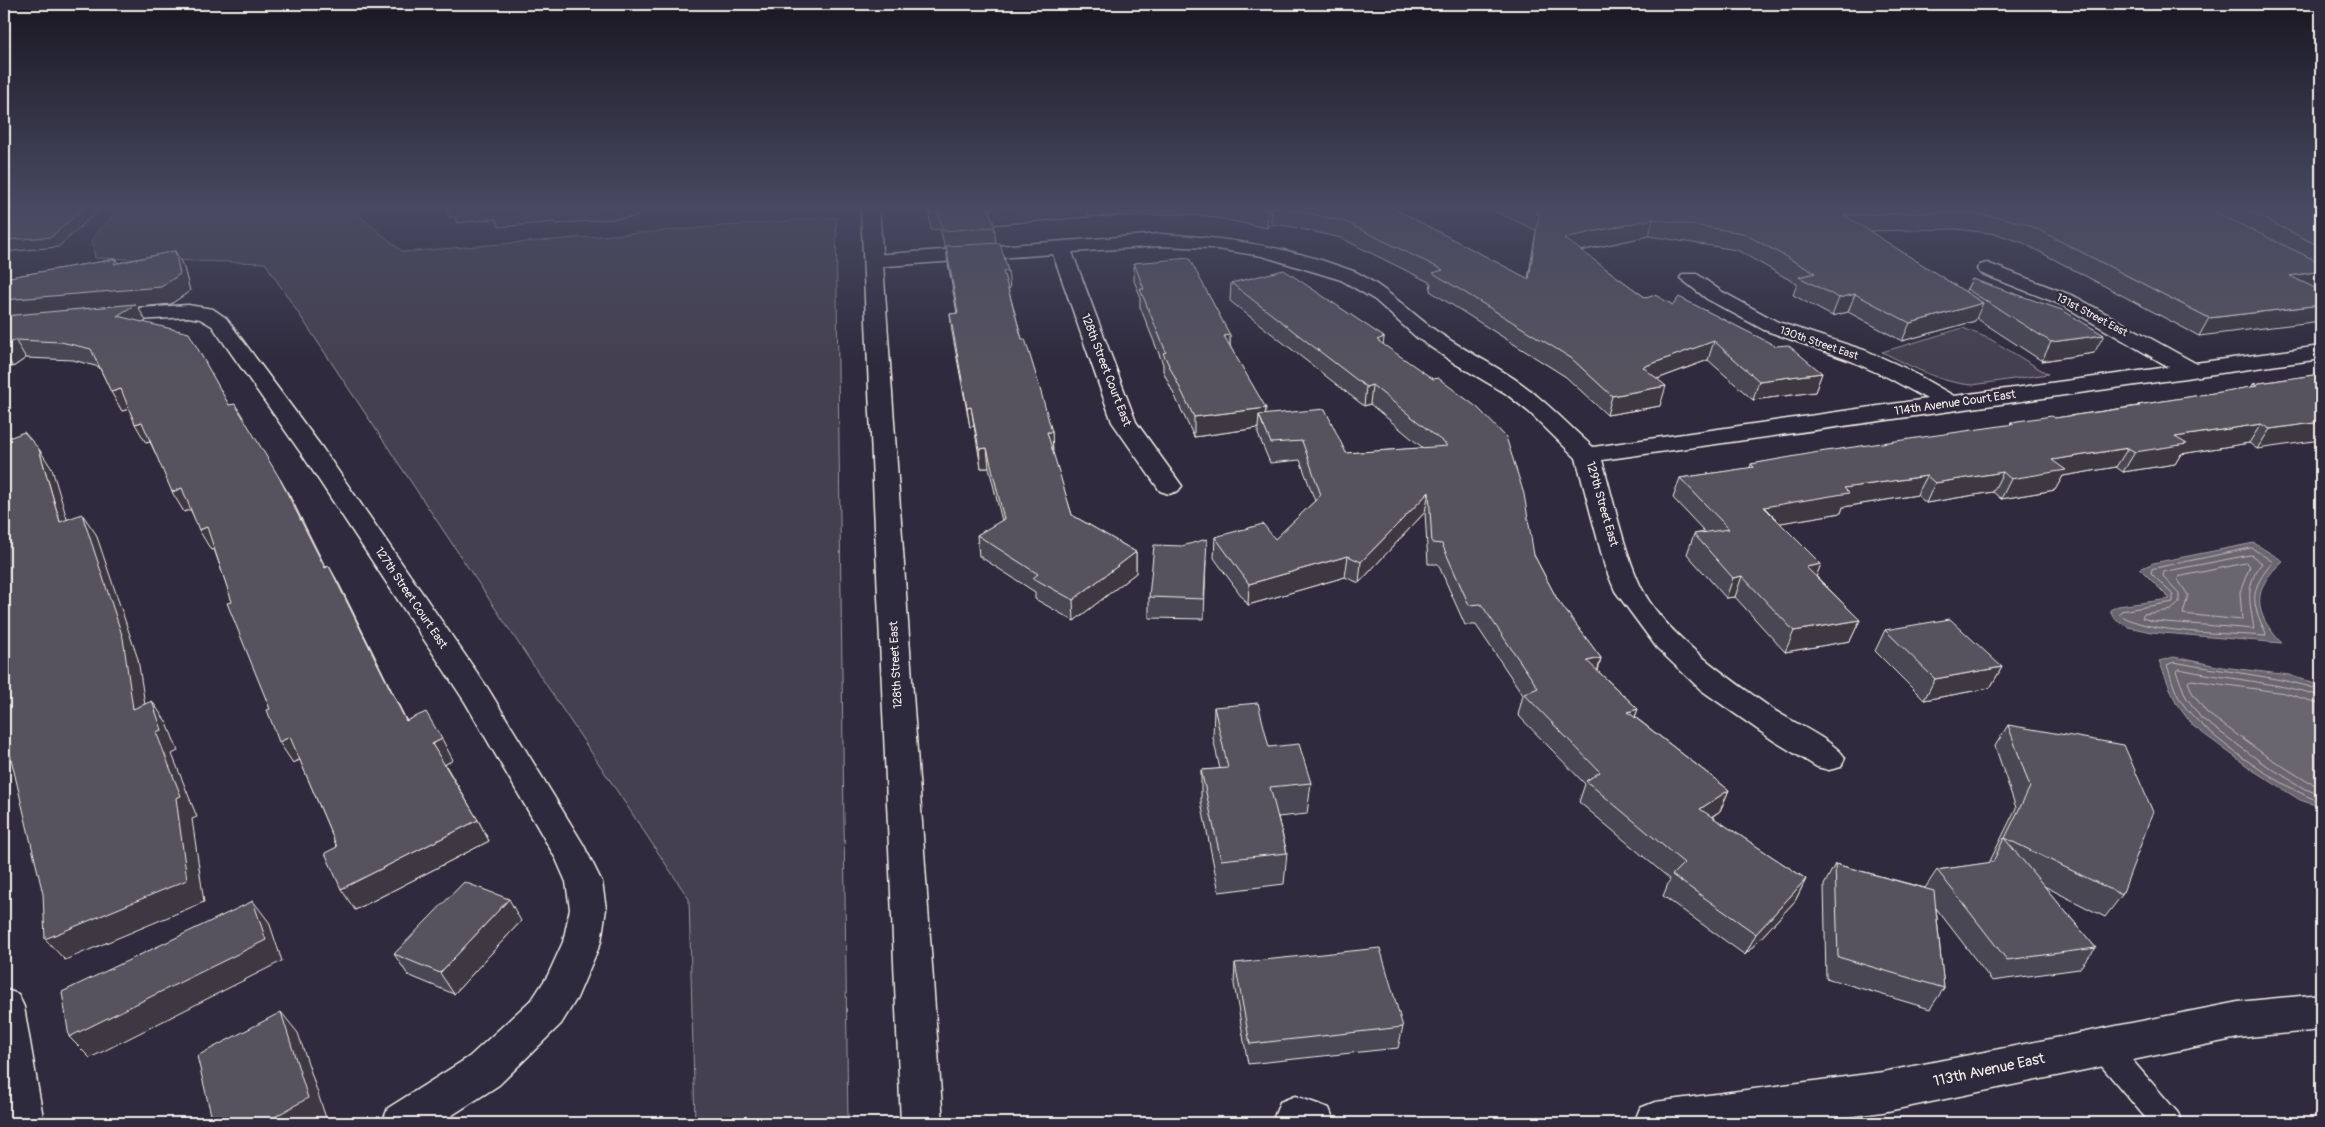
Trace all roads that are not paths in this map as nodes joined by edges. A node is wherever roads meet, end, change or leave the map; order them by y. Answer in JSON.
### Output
{"nodes":[{"id":1,"x":891,"y":260,"type":"edge"},
{"id":2,"x":1065,"y":260,"type":"edge"},
{"id":3,"x":1299,"y":260,"type":"edge"},
{"id":4,"x":874,"y":261,"type":"joint"},
{"id":5,"x":1987,"y":269,"type":"dead end"},
{"id":6,"x":1690,"y":278,"type":"dead end"},
{"id":7,"x":90,"y":318,"type":"edge"},
{"id":8,"x":2321,"y":353,"type":"edge"},
{"id":9,"x":2192,"y":371,"type":"junction"},
{"id":10,"x":1950,"y":403,"type":"junction"},
{"id":11,"x":1588,"y":455,"type":"junction"},
{"id":12,"x":1169,"y":486,"type":"dead end"},
{"id":13,"x":1830,"y":758,"type":"dead end"},
{"id":14,"x":4,"y":1007,"type":"edge"},
{"id":15,"x":2321,"y":1012,"type":"edge"},
{"id":16,"x":2103,"y":1047,"type":"junction"},
{"id":17,"x":23,"y":1123,"type":"edge"},
{"id":18,"x":403,"y":1123,"type":"edge"},
{"id":19,"x":922,"y":1123,"type":"edge"},
{"id":20,"x":1656,"y":1123,"type":"edge"},
{"id":21,"x":2168,"y":1123,"type":"edge"}],
"edges":[{"from":1,"to":4,"type":"street","name":"129th Street East"},
{"from":2,"to":12,"type":"street","name":"128th Street Court East"},
{"from":3,"to":11,"type":"street","name":"129th Street East"},
{"from":4,"to":19,"type":"street","name":"128th Street East"},
{"from":5,"to":9,"type":"street","name":"131st Street East"},
{"from":6,"to":10,"type":"street","name":"130th Street East"},
{"from":7,"to":18,"type":"street","name":"127th Street Court East"},
{"from":8,"to":9,"type":"street","name":"114th Avenue Court East"},
{"from":9,"to":10,"type":"street","name":"114th Avenue Court East"},
{"from":10,"to":11,"type":"street","name":"114th Avenue Court East"},
{"from":11,"to":13,"type":"street","name":"129th Street East"},
{"from":14,"to":17,"type":"street"},
{"from":15,"to":16,"type":"street","name":"113th Avenue East"},
{"from":16,"to":20,"type":"street","name":"113th Avenue East"},
{"from":16,"to":21,"type":"lane"}]}
